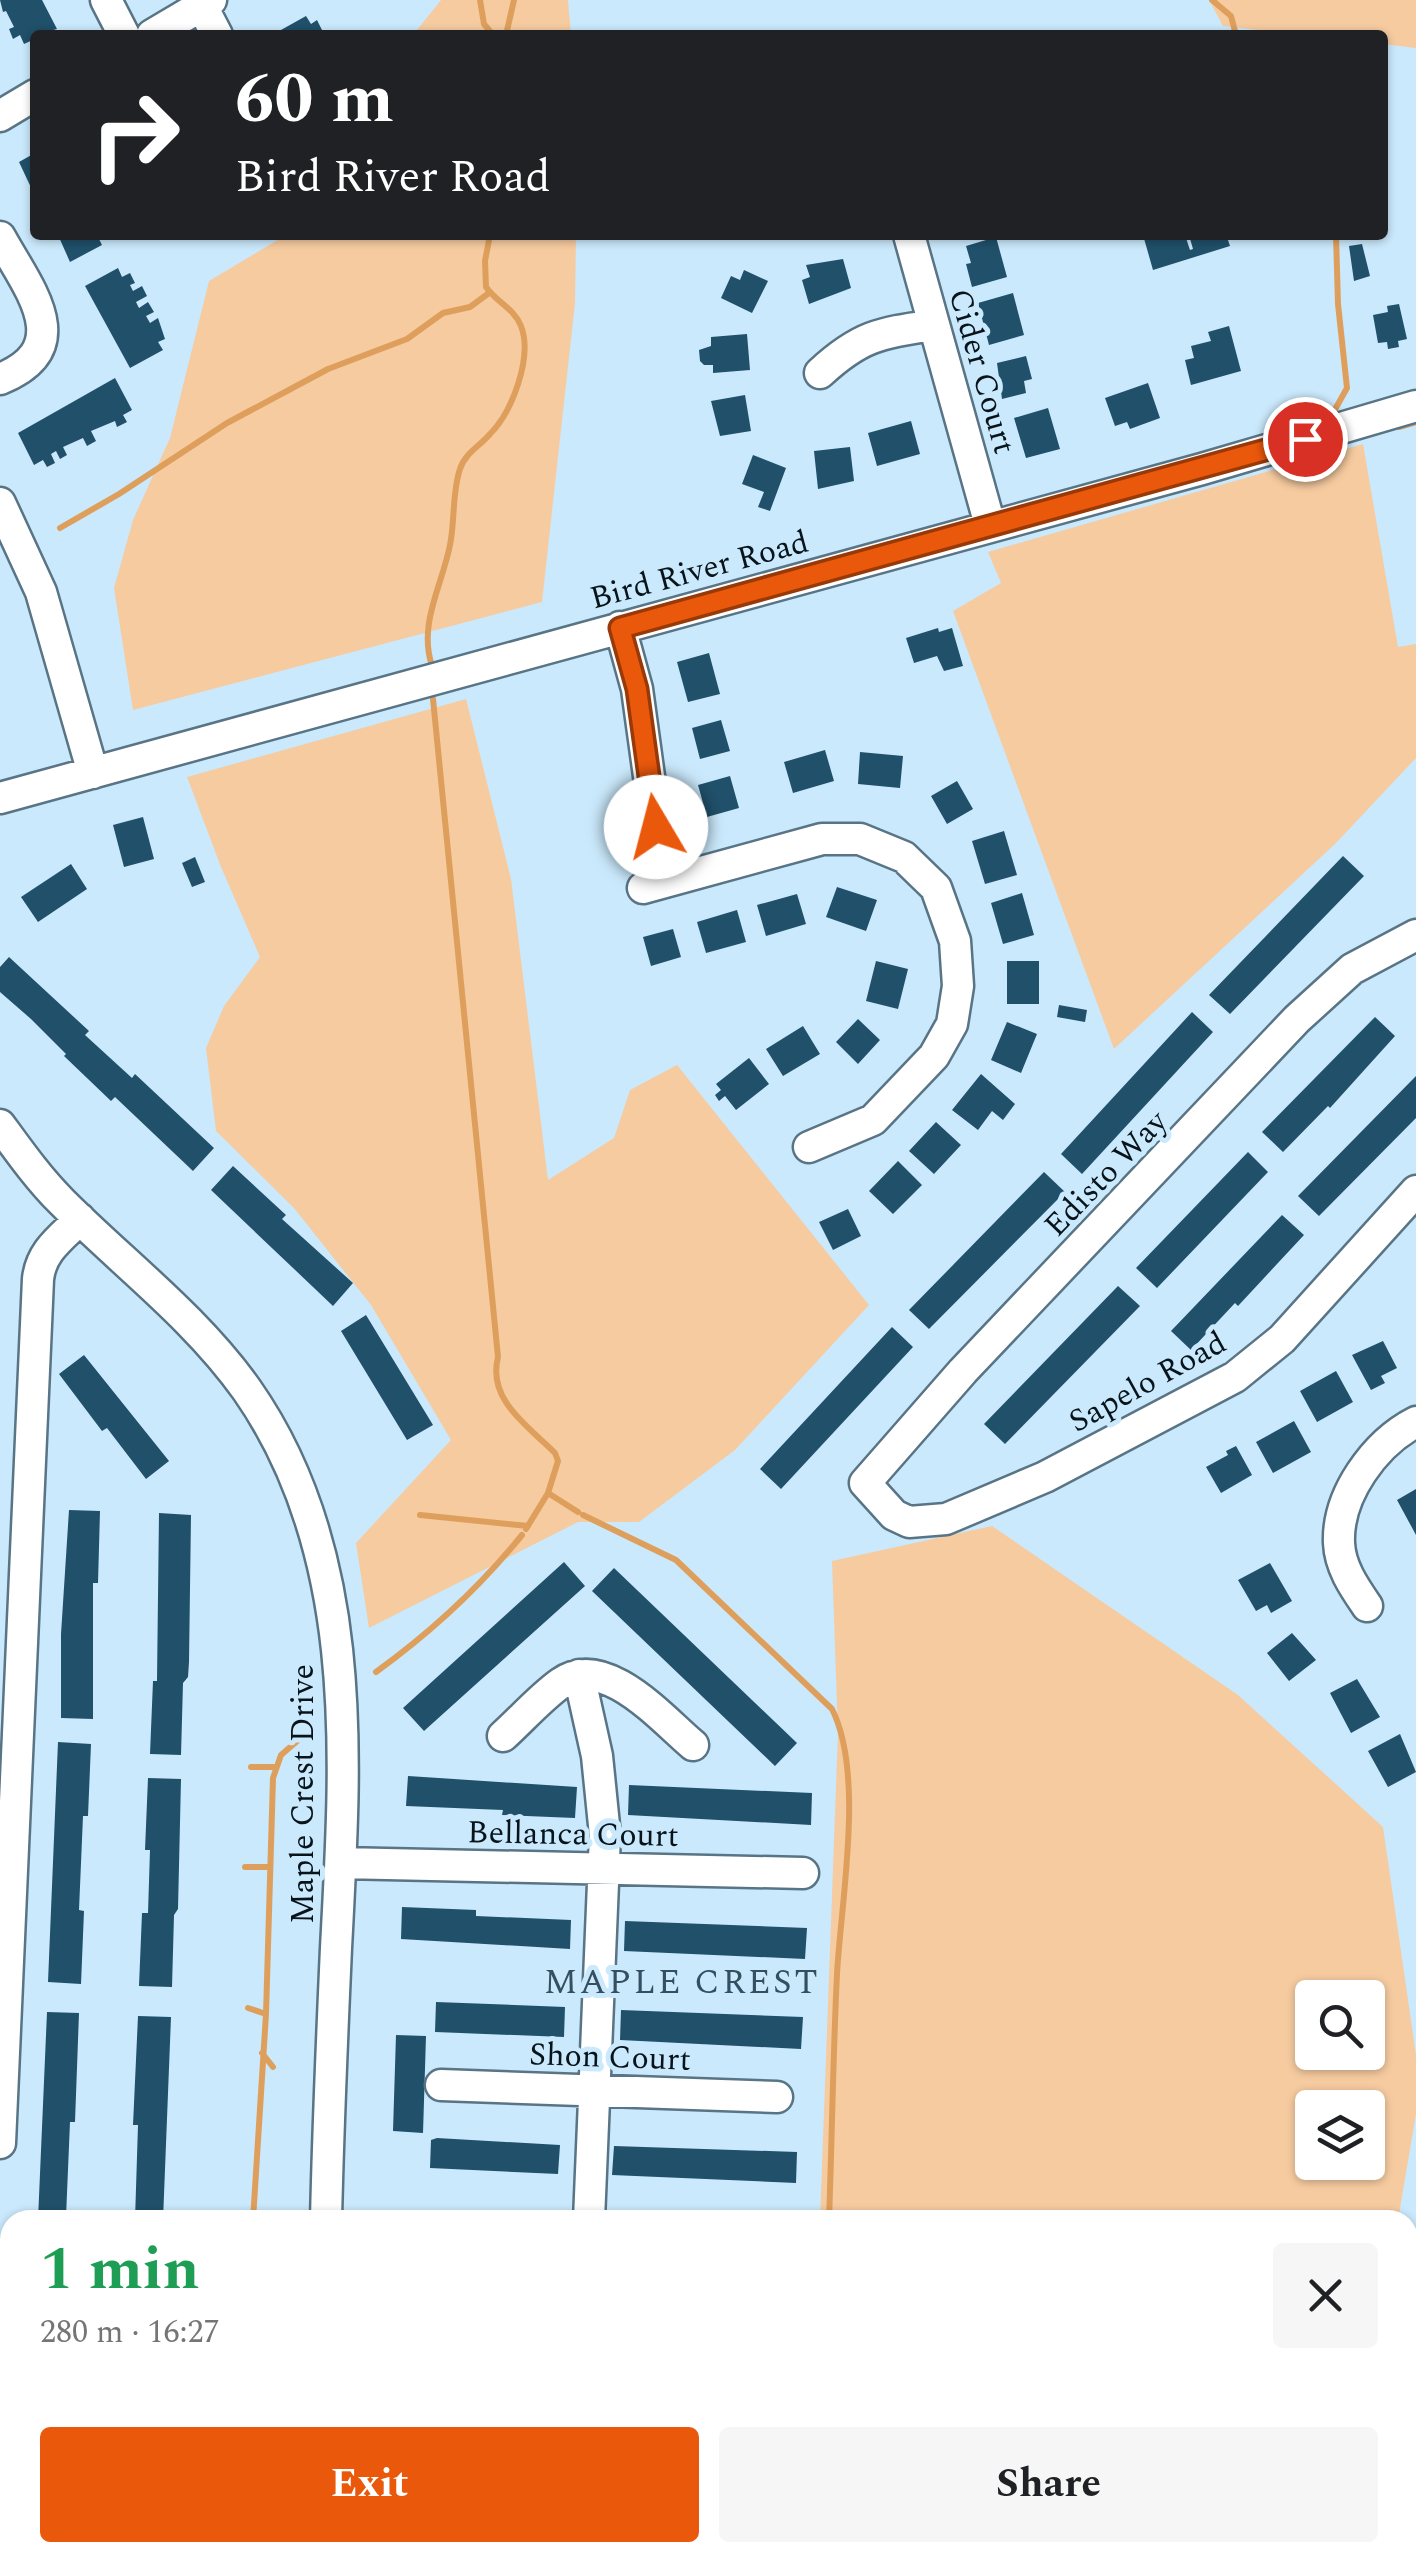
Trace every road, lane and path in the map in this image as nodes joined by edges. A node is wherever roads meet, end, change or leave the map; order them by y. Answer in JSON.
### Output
{"nodes":[{"id":1,"x":106,"y":0,"type":"edge"},
{"id":2,"x":206,"y":3,"type":"edge"},
{"id":3,"x":121,"y":30,"type":"edge"},
{"id":4,"x":160,"y":30,"type":"edge"},
{"id":5,"x":215,"y":30,"type":"edge"},
{"id":6,"x":30,"y":98,"type":"edge"},
{"id":7,"x":0,"y":116,"type":"edge"},
{"id":8,"x":0,"y":237,"type":"edge"},
{"id":9,"x":910,"y":240,"type":"edge"},
{"id":10,"x":934,"y":325,"type":"junction"},
{"id":11,"x":820,"y":372,"type":"dead end"},
{"id":12,"x":0,"y":379,"type":"edge"},
{"id":13,"x":1416,"y":406,"type":"edge"},
{"id":14,"x":0,"y":502,"type":"edge"},
{"id":15,"x":990,"y":525,"type":"junction"},
{"id":16,"x":620,"y":628,"type":"junction"},
{"id":17,"x":93,"y":773,"type":"junction"},
{"id":18,"x":0,"y":798,"type":"edge"},
{"id":19,"x":1416,"y":935,"type":"edge"},
{"id":20,"x":0,"y":1125,"type":"edge"},
{"id":21,"x":809,"y":1147,"type":"dead end"},
{"id":22,"x":1416,"y":1191,"type":"edge"},
{"id":23,"x":80,"y":1219,"type":"junction"},
{"id":24,"x":1416,"y":1422,"type":"edge"},
{"id":25,"x":865,"y":1484,"type":"joint"},
{"id":26,"x":1367,"y":1606,"type":"dead end"},
{"id":27,"x":579,"y":1675,"type":"junction"},
{"id":28,"x":503,"y":1736,"type":"dead end"},
{"id":29,"x":693,"y":1745,"type":"dead end"},
{"id":30,"x":341,"y":1863,"type":"junction"},
{"id":31,"x":605,"y":1869,"type":"junction"},
{"id":32,"x":804,"y":1873,"type":"dead end"},
{"id":33,"x":442,"y":2084,"type":"dead end"},
{"id":34,"x":594,"y":2092,"type":"junction"},
{"id":35,"x":777,"y":2097,"type":"dead end"},
{"id":36,"x":0,"y":2142,"type":"edge"},
{"id":37,"x":326,"y":2210,"type":"edge"},
{"id":38,"x":590,"y":2210,"type":"edge"}],
"edges":[{"from":1,"to":3,"type":"street"},
{"from":2,"to":4,"type":"street"},
{"from":2,"to":5,"type":"street"},
{"from":6,"to":7,"type":"street"},
{"from":8,"to":12,"type":"street"},
{"from":9,"to":10,"type":"street","name":"Cider Court"},
{"from":10,"to":11,"type":"street"},
{"from":10,"to":15,"type":"street","name":"Cider Court"},
{"from":13,"to":15,"type":"street","name":"Bird River Road"},
{"from":14,"to":17,"type":"street"},
{"from":15,"to":16,"type":"street","name":"Bird River Road"},
{"from":16,"to":17,"type":"street","name":"Bird River Road"},
{"from":16,"to":21,"type":"street"},
{"from":17,"to":18,"type":"street","name":"Bird River Road"},
{"from":19,"to":25,"type":"street","name":"Edisto Way"},
{"from":20,"to":23,"type":"street","name":"Maple Crest Drive"},
{"from":22,"to":25,"type":"street","name":"Sapelo Road"},
{"from":23,"to":30,"type":"street","name":"Maple Crest Drive"},
{"from":23,"to":36,"type":"street"},
{"from":24,"to":26,"type":"street"},
{"from":27,"to":28,"type":"street"},
{"from":27,"to":29,"type":"street"},
{"from":27,"to":31,"type":"street"},
{"from":30,"to":31,"type":"street","name":"Bellanca Court"},
{"from":30,"to":37,"type":"street","name":"Maple Crest Drive"},
{"from":31,"to":32,"type":"street","name":"Bellanca Court"},
{"from":31,"to":34,"type":"street"},
{"from":33,"to":34,"type":"street","name":"Shon Court"},
{"from":34,"to":35,"type":"street","name":"Shon Court"},
{"from":34,"to":38,"type":"street"}]}
